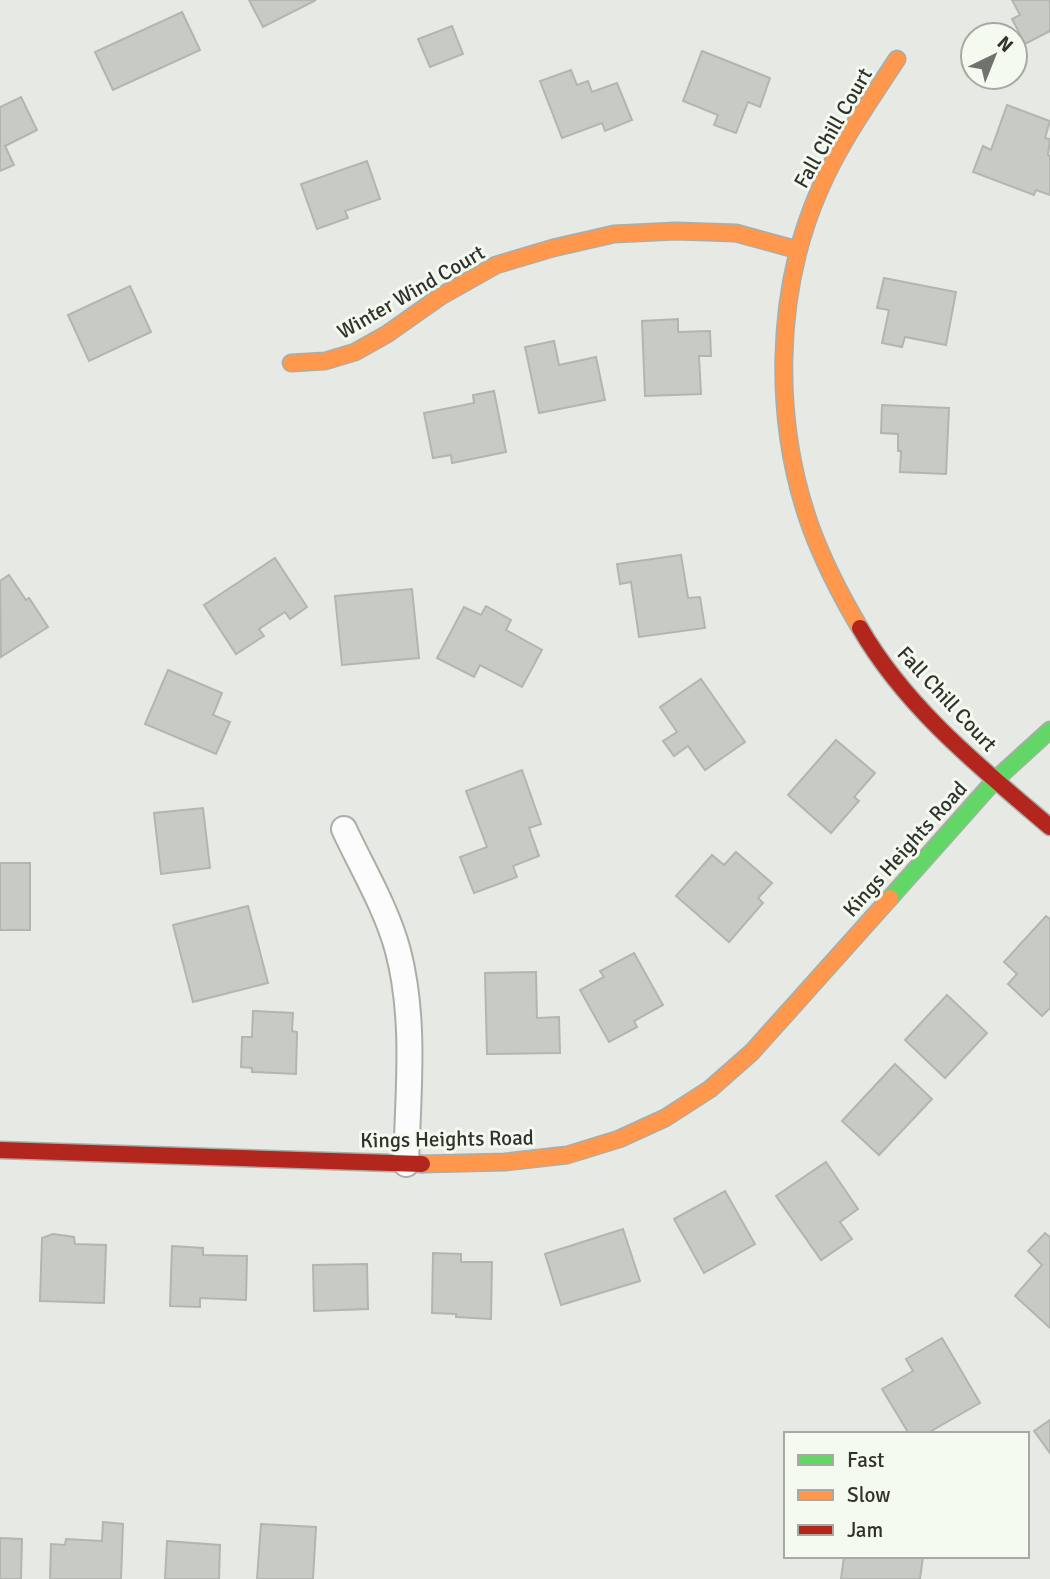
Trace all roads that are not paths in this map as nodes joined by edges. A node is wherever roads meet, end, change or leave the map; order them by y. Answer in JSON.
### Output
{"nodes":[{"id":1,"x":897,"y":59,"type":"dead end"},
{"id":2,"x":798,"y":250,"type":"junction"},
{"id":3,"x":291,"y":363,"type":"dead end"},
{"id":4,"x":1050,"y":730,"type":"edge"},
{"id":5,"x":995,"y":780,"type":"junction"},
{"id":6,"x":1050,"y":827,"type":"edge"},
{"id":7,"x":344,"y":828,"type":"dead end"},
{"id":8,"x":0,"y":1150,"type":"edge"},
{"id":9,"x":406,"y":1164,"type":"junction"}],
"edges":[{"from":1,"to":2,"type":"street","name":"Fall Chill Court"},
{"from":2,"to":3,"type":"street","name":"Winter Wind Court"},
{"from":2,"to":5,"type":"street","name":"Fall Chill Court"},
{"from":4,"to":5,"type":"street","name":"Kings Heights Road"},
{"from":5,"to":6,"type":"street","name":"Fall Chill Court"},
{"from":5,"to":9,"type":"street","name":"Kings Heights Road"},
{"from":7,"to":9,"type":"street"},
{"from":8,"to":9,"type":"street","name":"Kings Heights Road"}]}
